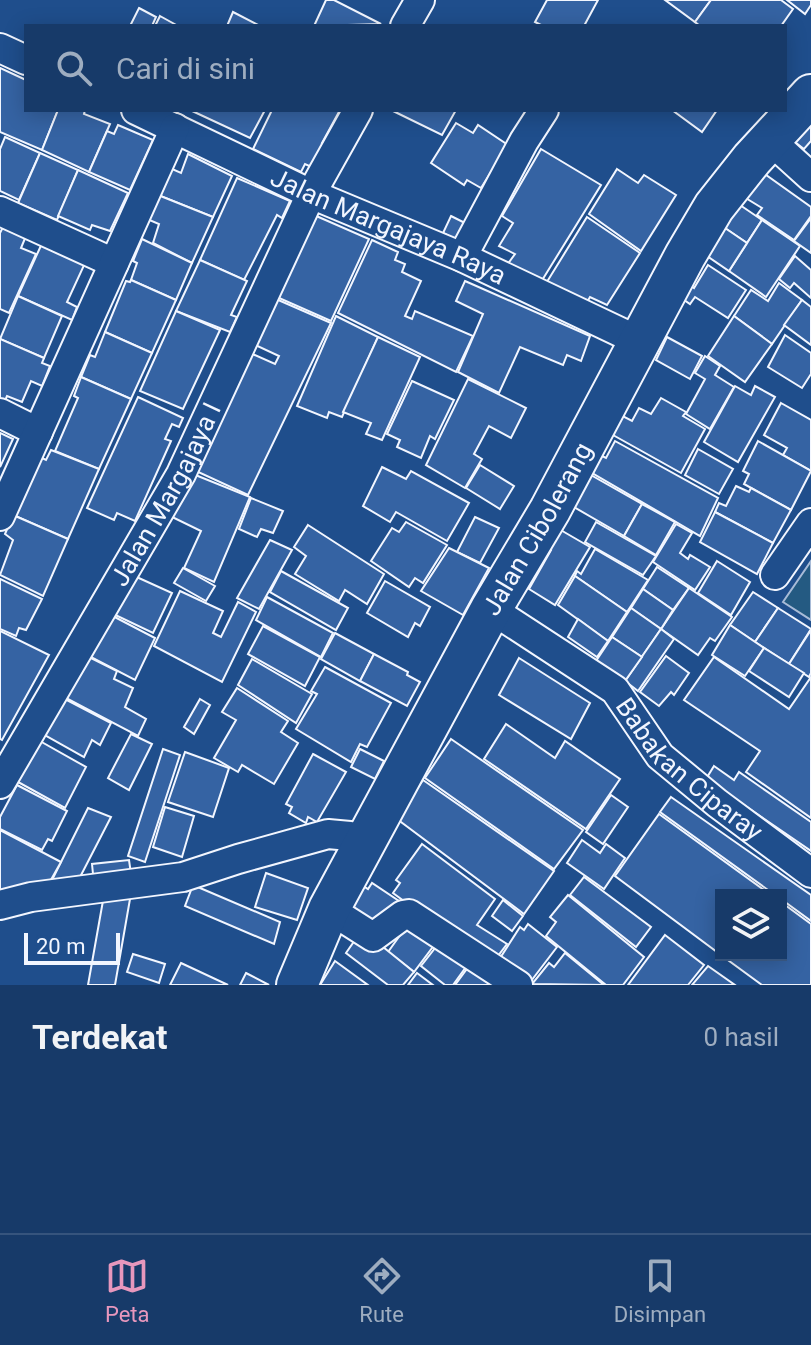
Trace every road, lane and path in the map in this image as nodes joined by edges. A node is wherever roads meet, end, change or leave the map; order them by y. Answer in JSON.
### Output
{"nodes":[{"id":1,"x":420,"y":0,"type":"edge"},
{"id":2,"x":406,"y":24,"type":"edge"},
{"id":3,"x":0,"y":48,"type":"edge"},
{"id":4,"x":24,"y":59,"type":"edge"},
{"id":5,"x":811,"y":95,"type":"edge"},
{"id":6,"x":140,"y":112,"type":"edge"},
{"id":7,"x":357,"y":112,"type":"edge"},
{"id":8,"x":543,"y":112,"type":"edge"},
{"id":9,"x":175,"y":128,"type":"junction"},
{"id":10,"x":770,"y":140,"type":"junction"},
{"id":11,"x":811,"y":177,"type":"edge"},
{"id":12,"x":311,"y":194,"type":"junction"},
{"id":13,"x":0,"y":211,"type":"edge"},
{"id":14,"x":462,"y":257,"type":"junction"},
{"id":15,"x":114,"y":263,"type":"junction"},
{"id":16,"x":641,"y":342,"type":"junction"},
{"id":17,"x":0,"y":413,"type":"edge"},
{"id":18,"x":38,"y":432,"type":"junction"},
{"id":19,"x":0,"y":516,"type":"edge"},
{"id":20,"x":811,"y":523,"type":"edge"},
{"id":21,"x":775,"y":575,"type":"dead end"},
{"id":22,"x":491,"y":609,"type":"junction"},
{"id":23,"x":0,"y":784,"type":"edge"},
{"id":24,"x":365,"y":843,"type":"junction"},
{"id":25,"x":811,"y":873,"type":"edge"},
{"id":26,"x":0,"y":905,"type":"edge"},
{"id":27,"x":329,"y":909,"type":"junction"},
{"id":28,"x":297,"y":985,"type":"edge"},
{"id":29,"x":518,"y":985,"type":"edge"}],
"edges":[{"from":1,"to":2,"type":"street"},
{"from":3,"to":4,"type":"street"},
{"from":5,"to":10,"type":"street","name":"Jalan Cibolerang"},
{"from":6,"to":9,"type":"street","name":"Jalan Margajaya Raya"},
{"from":7,"to":12,"type":"street","name":"Jalan Margajaya I"},
{"from":8,"to":14,"type":"street"},
{"from":9,"to":12,"type":"street","name":"Jalan Margajaya Raya"},
{"from":9,"to":15,"type":"street"},
{"from":10,"to":11,"type":"street"},
{"from":10,"to":16,"type":"street","name":"Jalan Cibolerang"},
{"from":12,"to":14,"type":"street","name":"Jalan Margajaya Raya"},
{"from":12,"to":23,"type":"street","name":"Jalan Margajaya I"},
{"from":13,"to":15,"type":"street"},
{"from":14,"to":16,"type":"street","name":"Jalan Margajaya Raya"},
{"from":15,"to":18,"type":"street"},
{"from":16,"to":22,"type":"street","name":"Jalan Cibolerang"},
{"from":17,"to":18,"type":"street"},
{"from":18,"to":19,"type":"street"},
{"from":20,"to":21,"type":"street"},
{"from":22,"to":24,"type":"street","name":"Jalan Cibolerang"},
{"from":22,"to":25,"type":"street","name":"Babakan Ciparay"},
{"from":24,"to":26,"type":"street"},
{"from":24,"to":27,"type":"street","name":"Jalan Cibolerang"},
{"from":27,"to":28,"type":"street","name":"Jalan Cibolerang"},
{"from":27,"to":29,"type":"street"}]}
